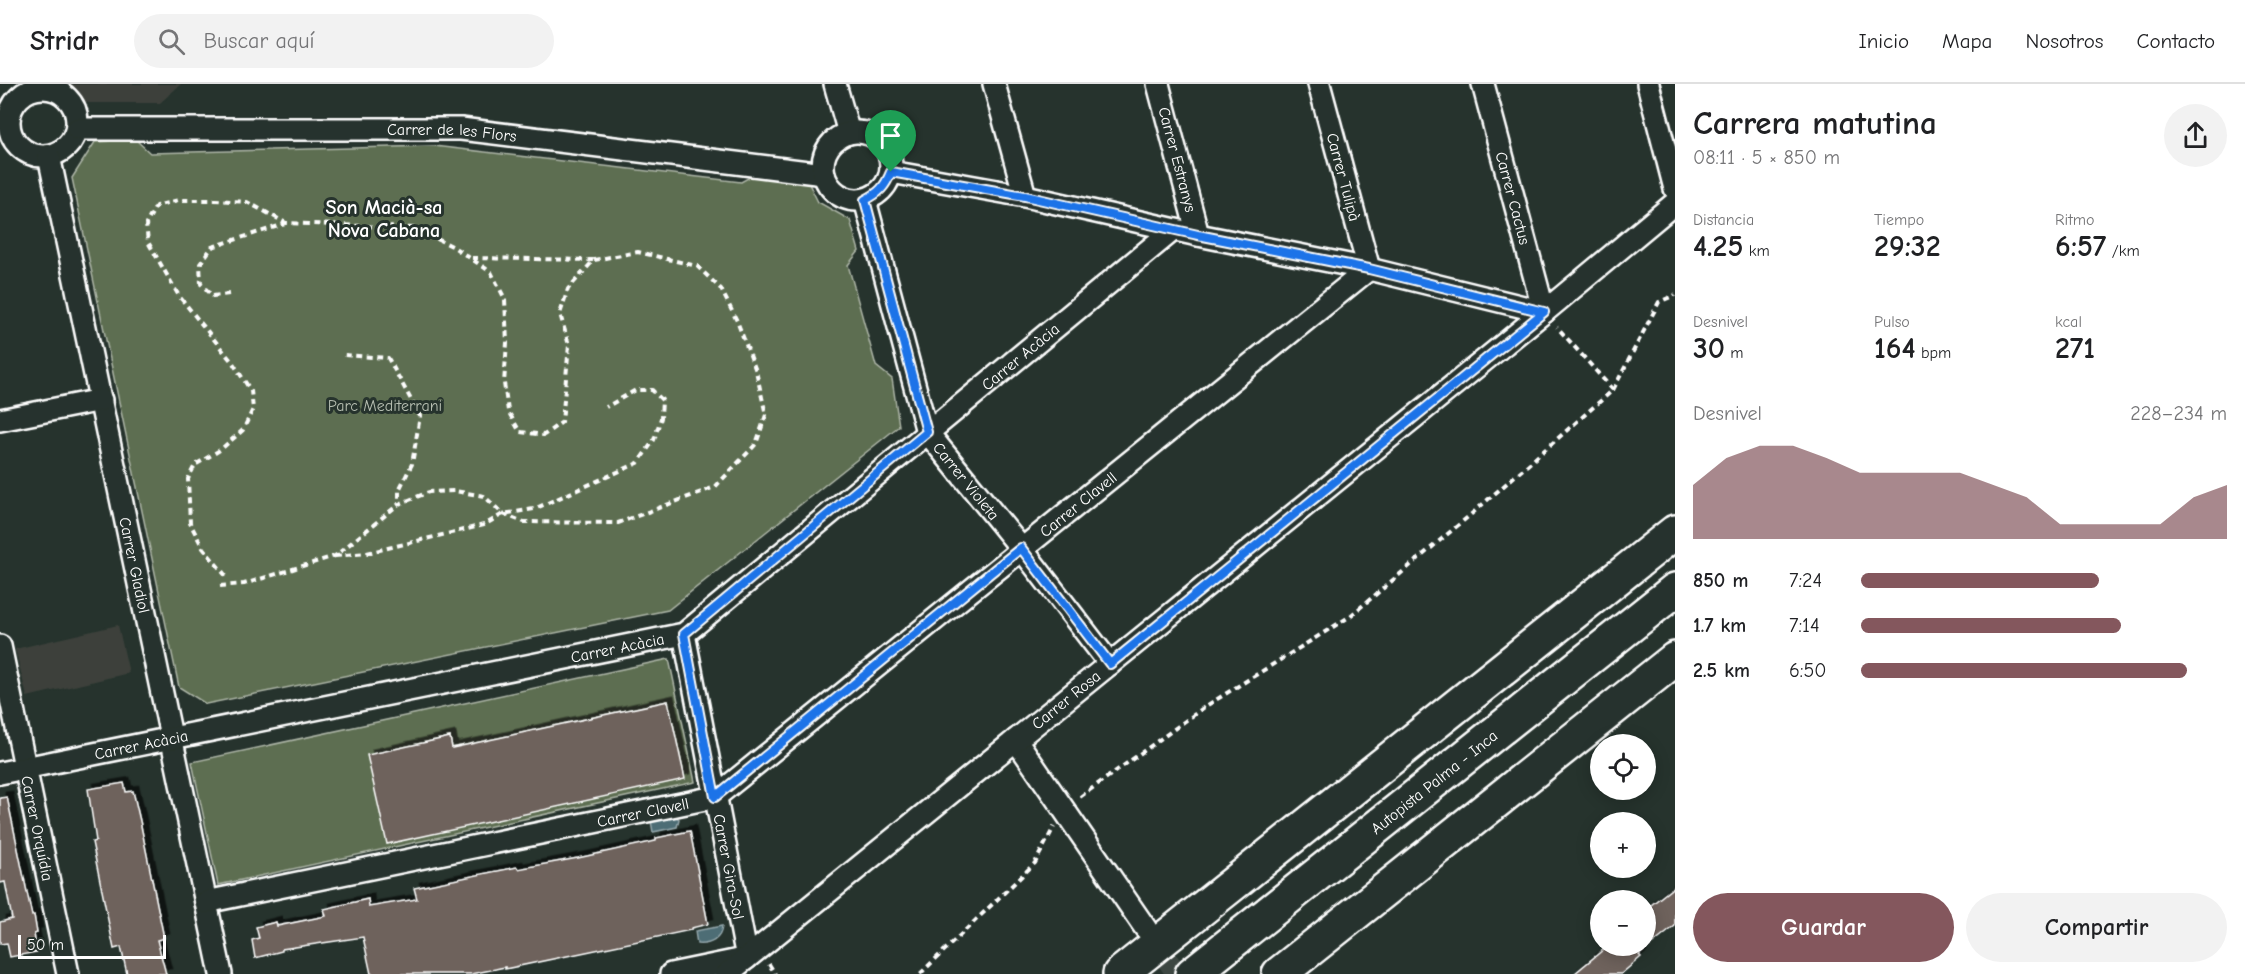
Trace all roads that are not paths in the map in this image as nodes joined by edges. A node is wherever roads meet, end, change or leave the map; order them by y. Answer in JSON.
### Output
{"nodes":[{"id":1,"x":835,"y":84,"type":"edge"},
{"id":2,"x":994,"y":84,"type":"edge"},
{"id":3,"x":1158,"y":84,"type":"edge"},
{"id":4,"x":1320,"y":84,"type":"edge"},
{"id":5,"x":1483,"y":84,"type":"edge"},
{"id":6,"x":1648,"y":84,"type":"edge"},
{"id":7,"x":37,"y":86,"type":"edge"},
{"id":8,"x":4,"y":122,"type":"edge"},
{"id":9,"x":77,"y":129,"type":"junction"},
{"id":10,"x":849,"y":133,"type":"junction"},
{"id":11,"x":49,"y":156,"type":"junction"},
{"id":12,"x":891,"y":172,"type":"junction"},
{"id":13,"x":824,"y":174,"type":"junction"},
{"id":14,"x":1675,"y":189,"type":"edge"},
{"id":15,"x":1025,"y":196,"type":"junction"},
{"id":16,"x":865,"y":200,"type":"junction"},
{"id":17,"x":1675,"y":202,"type":"edge"},
{"id":18,"x":1173,"y":230,"type":"junction"},
{"id":19,"x":1198,"y":235,"type":"junction"},
{"id":20,"x":1369,"y":269,"type":"junction"},
{"id":21,"x":1544,"y":312,"type":"junction"},
{"id":22,"x":100,"y":400,"type":"junction"},
{"id":23,"x":0,"y":420,"type":"edge"},
{"id":24,"x":927,"y":432,"type":"junction"},
{"id":25,"x":1675,"y":532,"type":"edge"},
{"id":26,"x":1021,"y":548,"type":"junction"},
{"id":27,"x":1675,"y":590,"type":"edge"},
{"id":28,"x":684,"y":634,"type":"junction"},
{"id":29,"x":0,"y":646,"type":"edge"},
{"id":30,"x":1675,"y":659,"type":"edge"},
{"id":31,"x":1110,"y":664,"type":"junction"},
{"id":32,"x":172,"y":738,"type":"junction"},
{"id":33,"x":1016,"y":740,"type":"junction"},
{"id":34,"x":24,"y":768,"type":"junction"},
{"id":35,"x":0,"y":773,"type":"edge"},
{"id":36,"x":715,"y":797,"type":"junction"},
{"id":37,"x":206,"y":902,"type":"junction"},
{"id":38,"x":1146,"y":929,"type":"tunnel mouth"},
{"id":39,"x":747,"y":958,"type":"junction"},
{"id":40,"x":68,"y":974,"type":"edge"},
{"id":41,"x":221,"y":974,"type":"edge"},
{"id":42,"x":671,"y":974,"type":"edge"},
{"id":43,"x":727,"y":974,"type":"edge"},
{"id":44,"x":1120,"y":974,"type":"edge"},
{"id":45,"x":1192,"y":974,"type":"edge"},
{"id":46,"x":1279,"y":974,"type":"edge"}],
"edges":[{"from":1,"to":10,"type":"street"},
{"from":2,"to":15,"type":"street"},
{"from":3,"to":19,"type":"street","name":"Carrer Estranys"},
{"from":4,"to":20,"type":"street","name":"Carrer Tulipà"},
{"from":5,"to":21,"type":"street","name":"Carrer Cactus"},
{"from":6,"to":14,"type":"street"},
{"from":7,"to":8,"type":"street"},
{"from":7,"to":9,"type":"street"},
{"from":8,"to":11,"type":"street"},
{"from":9,"to":11,"type":"street"},
{"from":9,"to":13,"type":"street","name":"Carrer de les Flors"},
{"from":10,"to":12,"type":"street"},
{"from":10,"to":13,"type":"street"},
{"from":11,"to":22,"type":"street","name":"Carrer Gladiol"},
{"from":12,"to":15,"type":"street"},
{"from":12,"to":16,"type":"street"},
{"from":13,"to":16,"type":"street"},
{"from":15,"to":18,"type":"street"},
{"from":16,"to":24,"type":"street","name":"Carrer Violeta"},
{"from":17,"to":21,"type":"street","name":"Carrer Rosa"},
{"from":18,"to":19,"type":"street"},
{"from":18,"to":24,"type":"street","name":"Carrer Acàcia"},
{"from":19,"to":20,"type":"street"},
{"from":20,"to":21,"type":"street"},
{"from":20,"to":26,"type":"street","name":"Carrer Clavell"},
{"from":21,"to":31,"type":"street","name":"Carrer Rosa"},
{"from":22,"to":23,"type":"street"},
{"from":22,"to":32,"type":"street","name":"Carrer Gladiol"},
{"from":24,"to":26,"type":"street","name":"Carrer Violeta"},
{"from":24,"to":28,"type":"street","name":"Carrer Acàcia"},
{"from":25,"to":44,"type":"highway"},
{"from":26,"to":31,"type":"street","name":"Carrer Violeta"},
{"from":26,"to":36,"type":"street","name":"Carrer Clavell"},
{"from":27,"to":45,"type":"highway","name":"Autopista Palma - Inca"},
{"from":28,"to":32,"type":"street","name":"Carrer Acàcia"},
{"from":28,"to":36,"type":"street","name":"Carrer Gira-Sol"},
{"from":29,"to":34,"type":"street","name":"Carrer Orquídia"},
{"from":30,"to":46,"type":"highway"},
{"from":31,"to":33,"type":"street","name":"Carrer Rosa"},
{"from":32,"to":34,"type":"street","name":"Carrer Acàcia"},
{"from":32,"to":37,"type":"street","name":"Carrer Gladiol"},
{"from":33,"to":38,"type":"street"},
{"from":33,"to":39,"type":"street","name":"Carrer Rosa"},
{"from":34,"to":35,"type":"street","name":"Carrer Acàcia"},
{"from":34,"to":40,"type":"street","name":"Carrer Orquídia"},
{"from":36,"to":37,"type":"street","name":"Carrer Clavell"},
{"from":36,"to":39,"type":"street","name":"Carrer Gira-Sol"},
{"from":37,"to":41,"type":"street","name":"Carrer Gladiol"},
{"from":39,"to":42,"type":"street"},
{"from":39,"to":43,"type":"street","name":"Carrer Rosa"}]}
